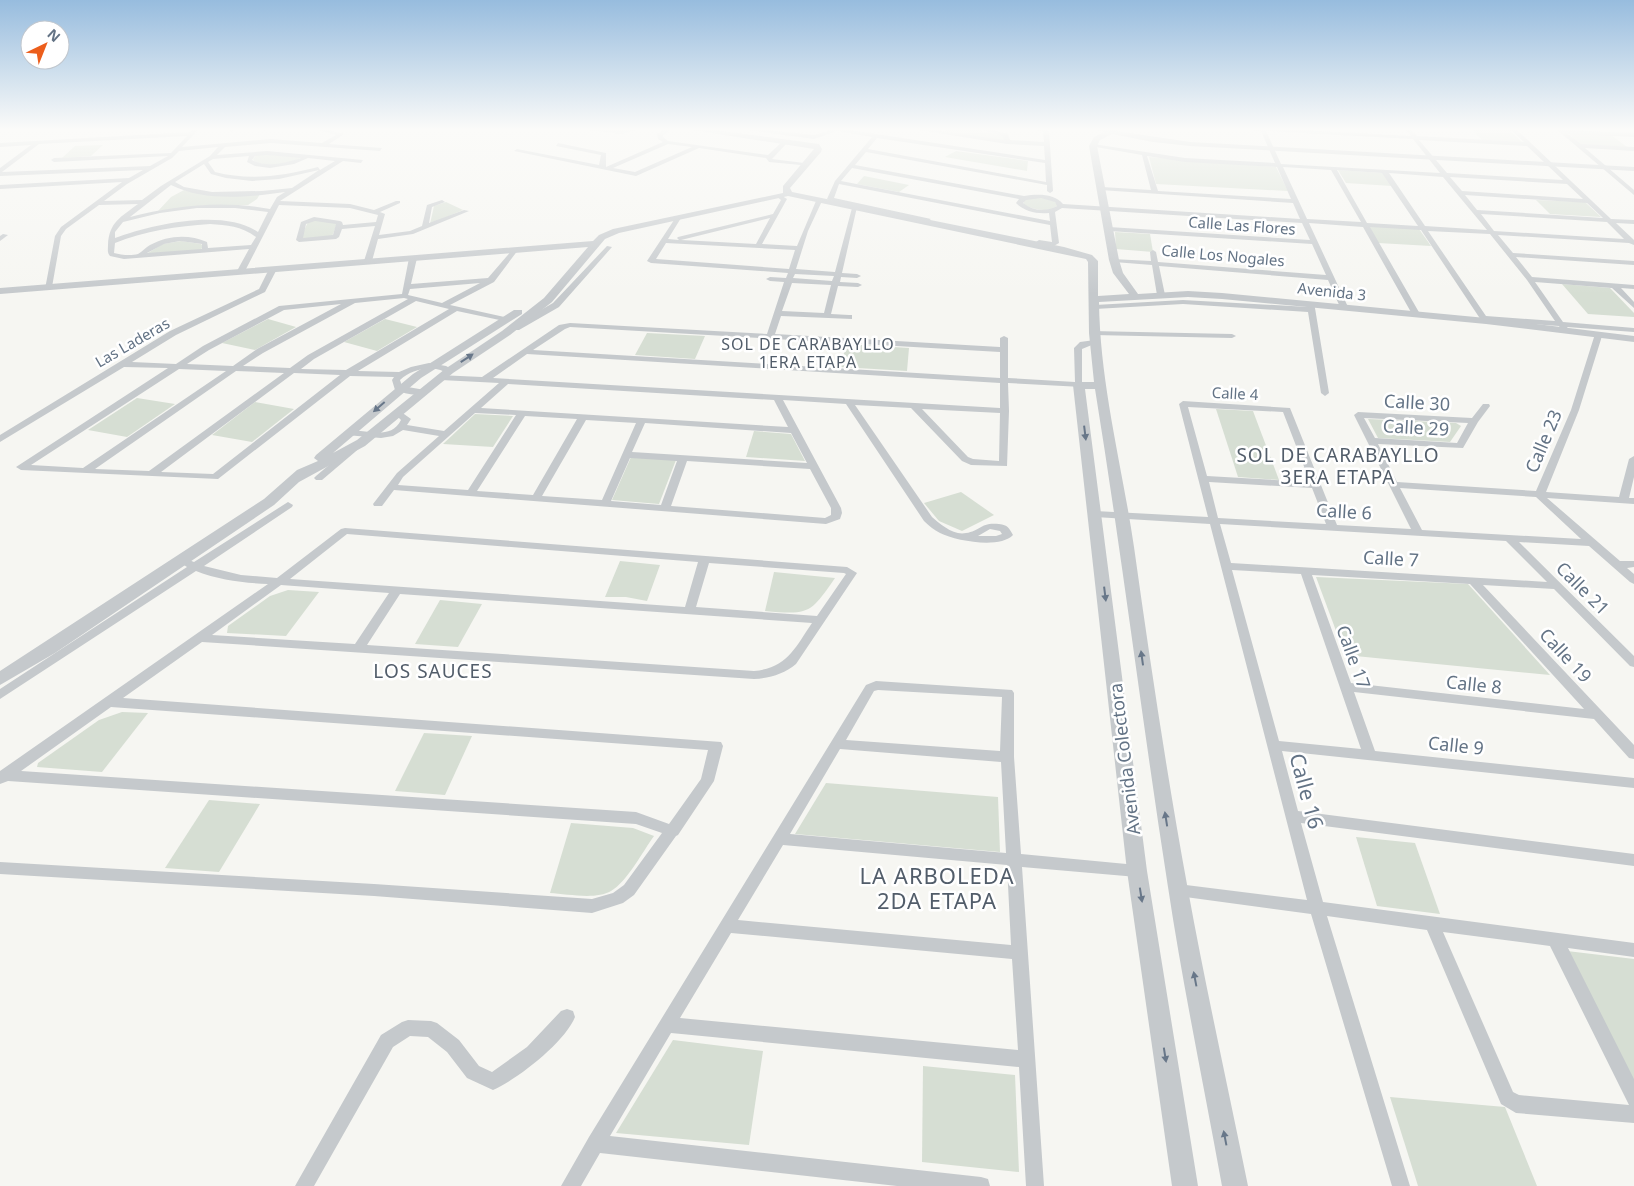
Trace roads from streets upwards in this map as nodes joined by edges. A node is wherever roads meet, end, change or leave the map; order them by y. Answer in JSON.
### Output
{"nodes":[{"id":1,"x":26,"y":183,"type":"edge"},
{"id":2,"x":69,"y":183,"type":"edge"},
{"id":3,"x":124,"y":183,"type":"edge"},
{"id":4,"x":169,"y":183,"type":"edge"},
{"id":5,"x":174,"y":183,"type":"edge"},
{"id":6,"x":301,"y":183,"type":"edge"},
{"id":7,"x":790,"y":183,"type":"edge"},
{"id":8,"x":836,"y":183,"type":"edge"},
{"id":9,"x":844,"y":183,"type":"edge"},
{"id":10,"x":944,"y":183,"type":"edge"},
{"id":11,"x":1045,"y":183,"type":"edge"},
{"id":12,"x":1101,"y":183,"type":"edge"},
{"id":13,"x":1152,"y":183,"type":"edge"},
{"id":14,"x":1288,"y":183,"type":"edge"},
{"id":15,"x":1342,"y":183,"type":"edge"},
{"id":16,"x":1392,"y":183,"type":"edge"},
{"id":17,"x":1452,"y":183,"type":"edge"},
{"id":18,"x":1570,"y":183,"type":"edge"},
{"id":19,"x":1049,"y":184,"type":"joint"},
{"id":20,"x":1625,"y":185,"type":"joint"},
{"id":21,"x":23,"y":186,"type":"junction"},
{"id":22,"x":1634,"y":186,"type":"edge"},
{"id":23,"x":0,"y":187,"type":"edge"},
{"id":24,"x":293,"y":188,"type":"junction"},
{"id":25,"x":1102,"y":189,"type":"junction"},
{"id":26,"x":1155,"y":192,"type":"junction"},
{"id":27,"x":1460,"y":193,"type":"junction"},
{"id":28,"x":1634,"y":193,"type":"edge"},
{"id":29,"x":784,"y":195,"type":"junction"},
{"id":30,"x":1023,"y":198,"type":"junction"},
{"id":31,"x":1050,"y":198,"type":"junction"},
{"id":32,"x":819,"y":201,"type":"junction"},
{"id":33,"x":1296,"y":201,"type":"junction"},
{"id":34,"x":1588,"y":201,"type":"junction"},
{"id":35,"x":143,"y":202,"type":"junction"},
{"id":36,"x":398,"y":202,"type":"dead end"},
{"id":37,"x":442,"y":202,"type":"dead end"},
{"id":38,"x":98,"y":203,"type":"junction"},
{"id":39,"x":276,"y":203,"type":"junction"},
{"id":40,"x":1060,"y":206,"type":"junction"},
{"id":41,"x":855,"y":208,"type":"junction"},
{"id":42,"x":1105,"y":209,"type":"junction"},
{"id":43,"x":1052,"y":210,"type":"junction"},
{"id":44,"x":272,"y":211,"type":"junction"},
{"id":45,"x":376,"y":211,"type":"junction"},
{"id":46,"x":466,"y":211,"type":"dead end"},
{"id":47,"x":1475,"y":212,"type":"junction"},
{"id":48,"x":775,"y":216,"type":"junction"},
{"id":49,"x":678,"y":218,"type":"junction"},
{"id":50,"x":1609,"y":220,"type":"junction"},
{"id":51,"x":1305,"y":221,"type":"junction"},
{"id":52,"x":120,"y":222,"type":"junction"},
{"id":53,"x":1634,"y":222,"type":"edge"},
{"id":54,"x":379,"y":224,"type":"junction"},
{"id":55,"x":1054,"y":224,"type":"junction"},
{"id":56,"x":1365,"y":225,"type":"junction"},
{"id":57,"x":339,"y":227,"type":"junction"},
{"id":58,"x":425,"y":228,"type":"junction"},
{"id":59,"x":1423,"y":228,"type":"junction"},
{"id":60,"x":1109,"y":229,"type":"junction"},
{"id":61,"x":1492,"y":233,"type":"junction"},
{"id":62,"x":0,"y":235,"type":"edge"},
{"id":63,"x":258,"y":236,"type":"junction"},
{"id":64,"x":376,"y":236,"type":"junction"},
{"id":65,"x":0,"y":239,"type":"edge"},
{"id":66,"x":666,"y":241,"type":"junction"},
{"id":67,"x":112,"y":242,"type":"junction"},
{"id":68,"x":1315,"y":242,"type":"junction"},
{"id":69,"x":1632,"y":243,"type":"edge"},
{"id":70,"x":593,"y":246,"type":"junction"},
{"id":71,"x":609,"y":246,"type":"dead end"},
{"id":72,"x":758,"y":246,"type":"junction"},
{"id":73,"x":254,"y":247,"type":"junction"},
{"id":74,"x":799,"y":248,"type":"junction"},
{"id":75,"x":205,"y":251,"type":"junction"},
{"id":76,"x":514,"y":252,"type":"junction"},
{"id":77,"x":1152,"y":252,"type":"dead end"},
{"id":78,"x":1510,"y":255,"type":"junction"},
{"id":79,"x":140,"y":256,"type":"junction"},
{"id":80,"x":412,"y":260,"type":"junction"},
{"id":81,"x":1114,"y":260,"type":"junction"},
{"id":82,"x":368,"y":261,"type":"junction"},
{"id":83,"x":1155,"y":264,"type":"junction"},
{"id":84,"x":1634,"y":264,"type":"edge"},
{"id":85,"x":273,"y":271,"type":"junction"},
{"id":86,"x":792,"y":271,"type":"junction"},
{"id":87,"x":241,"y":272,"type":"junction"},
{"id":88,"x":837,"y":274,"type":"junction"},
{"id":89,"x":856,"y":276,"type":"dead end"},
{"id":90,"x":770,"y":278,"type":"dead end"},
{"id":91,"x":1331,"y":278,"type":"junction"},
{"id":92,"x":1530,"y":279,"type":"junction"},
{"id":93,"x":491,"y":280,"type":"junction"},
{"id":94,"x":788,"y":280,"type":"junction"},
{"id":95,"x":835,"y":283,"type":"junction"},
{"id":96,"x":560,"y":285,"type":"junction"},
{"id":97,"x":858,"y":285,"type":"dead end"},
{"id":98,"x":1615,"y":286,"type":"junction"},
{"id":99,"x":48,"y":287,"type":"junction"},
{"id":100,"x":1634,"y":287,"type":"edge"},
{"id":101,"x":0,"y":291,"type":"edge"},
{"id":102,"x":405,"y":291,"type":"junction"},
{"id":103,"x":1161,"y":295,"type":"junction"},
{"id":104,"x":1135,"y":296,"type":"junction"},
{"id":105,"x":416,"y":298,"type":"junction"},
{"id":106,"x":354,"y":301,"type":"junction"},
{"id":107,"x":1095,"y":303,"type":"junction"},
{"id":108,"x":444,"y":305,"type":"junction"},
{"id":109,"x":1634,"y":306,"type":"edge"},
{"id":110,"x":1312,"y":307,"type":"junction"},
{"id":111,"x":1344,"y":307,"type":"junction"},
{"id":112,"x":456,"y":308,"type":"junction"},
{"id":113,"x":777,"y":313,"type":"junction"},
{"id":114,"x":1416,"y":314,"type":"junction"},
{"id":115,"x":827,"y":316,"type":"junction"},
{"id":116,"x":849,"y":317,"type":"dead end"},
{"id":117,"x":506,"y":320,"type":"junction"},
{"id":118,"x":1485,"y":320,"type":"junction"},
{"id":119,"x":1563,"y":327,"type":"junction"},
{"id":120,"x":1634,"y":330,"type":"edge"},
{"id":121,"x":506,"y":333,"type":"junction"},
{"id":122,"x":1634,"y":335,"type":"edge"},
{"id":123,"x":770,"y":336,"type":"junction"},
{"id":124,"x":1232,"y":336,"type":"dead end"},
{"id":125,"x":1598,"y":336,"type":"junction"},
{"id":126,"x":1004,"y":338,"type":"dead end"},
{"id":127,"x":1095,"y":338,"type":"junction"},
{"id":128,"x":1634,"y":340,"type":"edge"},
{"id":129,"x":1004,"y":350,"type":"junction"},
{"id":130,"x":527,"y":352,"type":"junction"},
{"id":131,"x":120,"y":364,"type":"junction"},
{"id":132,"x":433,"y":366,"type":"junction"},
{"id":133,"x":178,"y":367,"type":"junction"},
{"id":134,"x":234,"y":369,"type":"junction"},
{"id":135,"x":290,"y":371,"type":"junction"},
{"id":136,"x":348,"y":373,"type":"junction"},
{"id":137,"x":444,"y":374,"type":"junction"},
{"id":138,"x":400,"y":375,"type":"junction"},
{"id":139,"x":485,"y":380,"type":"junction"},
{"id":140,"x":1004,"y":380,"type":"junction"},
{"id":141,"x":506,"y":381,"type":"junction"},
{"id":142,"x":1079,"y":385,"type":"junction"},
{"id":143,"x":1100,"y":386,"type":"junction"},
{"id":144,"x":400,"y":389,"type":"junction"},
{"id":145,"x":422,"y":392,"type":"junction"},
{"id":146,"x":1325,"y":393,"type":"dead end"},
{"id":147,"x":777,"y":397,"type":"junction"},
{"id":148,"x":849,"y":402,"type":"junction"},
{"id":149,"x":1183,"y":404,"type":"joint"},
{"id":150,"x":914,"y":406,"type":"junction"},
{"id":151,"x":1486,"y":406,"type":"dead end"},
{"id":152,"x":472,"y":410,"type":"junction"},
{"id":153,"x":1005,"y":411,"type":"junction"},
{"id":154,"x":397,"y":412,"type":"junction"},
{"id":155,"x":522,"y":413,"type":"junction"},
{"id":156,"x":583,"y":417,"type":"junction"},
{"id":157,"x":642,"y":420,"type":"junction"},
{"id":158,"x":1474,"y":421,"type":"junction"},
{"id":159,"x":402,"y":427,"type":"junction"},
{"id":160,"x":795,"y":430,"type":"junction"},
{"id":161,"x":349,"y":433,"type":"junction"},
{"id":162,"x":445,"y":434,"type":"junction"},
{"id":163,"x":0,"y":438,"type":"edge"},
{"id":164,"x":365,"y":439,"type":"junction"},
{"id":165,"x":1371,"y":441,"type":"junction"},
{"id":166,"x":627,"y":455,"type":"junction"},
{"id":167,"x":684,"y":458,"type":"junction"},
{"id":168,"x":1634,"y":459,"type":"edge"},
{"id":169,"x":814,"y":466,"type":"junction"},
{"id":170,"x":84,"y":471,"type":"junction"},
{"id":171,"x":150,"y":474,"type":"junction"},
{"id":172,"x":319,"y":478,"type":"dead end"},
{"id":173,"x":296,"y":479,"type":"junction"},
{"id":174,"x":1203,"y":479,"type":"junction"},
{"id":175,"x":1316,"y":485,"type":"junction"},
{"id":176,"x":1394,"y":485,"type":"junction"},
{"id":177,"x":390,"y":487,"type":"junction"},
{"id":178,"x":470,"y":494,"type":"junction"},
{"id":179,"x":1540,"y":494,"type":"junction"},
{"id":180,"x":536,"y":498,"type":"junction"},
{"id":181,"x":1623,"y":500,"type":"junction"},
{"id":182,"x":1634,"y":501,"type":"edge"},
{"id":183,"x":378,"y":504,"type":"dead end"},
{"id":184,"x":605,"y":504,"type":"junction"},
{"id":185,"x":288,"y":505,"type":"dead end"},
{"id":186,"x":665,"y":508,"type":"junction"},
{"id":187,"x":1095,"y":514,"type":"junction"},
{"id":188,"x":1122,"y":515,"type":"junction"},
{"id":189,"x":1214,"y":521,"type":"junction"},
{"id":190,"x":1333,"y":528,"type":"junction"},
{"id":191,"x":1418,"y":533,"type":"junction"},
{"id":192,"x":967,"y":537,"type":"dead end"},
{"id":193,"x":1509,"y":538,"type":"junction"},
{"id":194,"x":1592,"y":543,"type":"junction"},
{"id":195,"x":705,"y":558,"type":"junction"},
{"id":196,"x":188,"y":563,"type":"junction"},
{"id":197,"x":1634,"y":564,"type":"edge"},
{"id":198,"x":1617,"y":565,"type":"junction"},
{"id":199,"x":1226,"y":566,"type":"junction"},
{"id":200,"x":1305,"y":571,"type":"junction"},
{"id":201,"x":1634,"y":580,"type":"edge"},
{"id":202,"x":280,"y":581,"type":"junction"},
{"id":203,"x":1473,"y":581,"type":"junction"},
{"id":204,"x":1555,"y":586,"type":"junction"},
{"id":205,"x":397,"y":590,"type":"junction"},
{"id":206,"x":688,"y":611,"type":"junction"},
{"id":207,"x":819,"y":620,"type":"junction"},
{"id":208,"x":200,"y":638,"type":"junction"},
{"id":209,"x":358,"y":649,"type":"junction"},
{"id":210,"x":1634,"y":663,"type":"edge"},
{"id":211,"x":0,"y":679,"type":"edge"},
{"id":212,"x":1346,"y":687,"type":"junction"},
{"id":213,"x":0,"y":695,"type":"edge"},
{"id":214,"x":110,"y":702,"type":"junction"},
{"id":215,"x":1598,"y":715,"type":"junction"},
{"id":216,"x":836,"y":744,"type":"junction"},
{"id":217,"x":1274,"y":745,"type":"junction"},
{"id":218,"x":1634,"y":754,"type":"edge"},
{"id":219,"x":1370,"y":755,"type":"junction"},
{"id":220,"x":1007,"y":757,"type":"junction"},
{"id":221,"x":2,"y":776,"type":"edge"},
{"id":222,"x":1634,"y":783,"type":"edge"},
{"id":223,"x":1293,"y":816,"type":"junction"},
{"id":224,"x":673,"y":831,"type":"junction"},
{"id":225,"x":779,"y":839,"type":"junction"},
{"id":226,"x":1014,"y":860,"type":"junction"},
{"id":227,"x":1634,"y":860,"type":"edge"},
{"id":228,"x":0,"y":868,"type":"edge"},
{"id":229,"x":1137,"y":871,"type":"junction"},
{"id":230,"x":1178,"y":890,"type":"junction"},
{"id":231,"x":1317,"y":908,"type":"junction"},
{"id":232,"x":1432,"y":924,"type":"junction"},
{"id":233,"x":728,"y":926,"type":"junction"},
{"id":234,"x":1555,"y":939,"type":"junction"},
{"id":235,"x":1634,"y":950,"type":"edge"},
{"id":236,"x":1021,"y":953,"type":"junction"},
{"id":237,"x":567,"y":1017,"type":"dead end"},
{"id":238,"x":667,"y":1025,"type":"junction"},
{"id":239,"x":1027,"y":1059,"type":"junction"},
{"id":240,"x":1634,"y":1098,"type":"edge"},
{"id":241,"x":1634,"y":1114,"type":"edge"},
{"id":242,"x":595,"y":1143,"type":"junction"},
{"id":243,"x":304,"y":1186,"type":"edge"},
{"id":244,"x":570,"y":1186,"type":"edge"},
{"id":245,"x":981,"y":1186,"type":"edge"},
{"id":246,"x":1035,"y":1186,"type":"edge"},
{"id":247,"x":1185,"y":1186,"type":"edge"},
{"id":248,"x":1235,"y":1186,"type":"edge"},
{"id":249,"x":1401,"y":1186,"type":"edge"}],
"edges":[{"from":1,"to":21,"type":"street"},
{"from":2,"to":21,"type":"street"},
{"from":3,"to":38,"type":"street"},
{"from":4,"to":35,"type":"street"},
{"from":5,"to":24,"type":"street"},
{"from":6,"to":24,"type":"street"},
{"from":7,"to":29,"type":"street"},
{"from":8,"to":55,"type":"street"},
{"from":9,"to":55,"type":"street"},
{"from":10,"to":30,"type":"street"},
{"from":11,"to":19,"type":"street"},
{"from":12,"to":25,"type":"street"},
{"from":13,"to":26,"type":"street"},
{"from":14,"to":33,"type":"street"},
{"from":15,"to":56,"type":"street"},
{"from":16,"to":59,"type":"street"},
{"from":17,"to":27,"type":"street"},
{"from":18,"to":34,"type":"street"},
{"from":19,"to":31,"type":"street"},
{"from":20,"to":22,"type":"street"},
{"from":20,"to":28,"type":"street"},
{"from":21,"to":23,"type":"street"},
{"from":24,"to":39,"type":"street"},
{"from":25,"to":26,"type":"street"},
{"from":25,"to":42,"type":"street"},
{"from":26,"to":33,"type":"street"},
{"from":27,"to":34,"type":"street"},
{"from":27,"to":47,"type":"street"},
{"from":29,"to":32,"type":"street"},
{"from":29,"to":48,"type":"street"},
{"from":29,"to":49,"type":"street"},
{"from":30,"to":31,"type":"street"},
{"from":30,"to":43,"type":"street"},
{"from":31,"to":40,"type":"street"},
{"from":32,"to":41,"type":"street"},
{"from":32,"to":74,"type":"street"},
{"from":33,"to":51,"type":"street"},
{"from":34,"to":50,"type":"street"},
{"from":35,"to":38,"type":"street"},
{"from":35,"to":52,"type":"street"},
{"from":36,"to":45,"type":"street"},
{"from":37,"to":58,"type":"street"},
{"from":38,"to":99,"type":"street"},
{"from":39,"to":44,"type":"street"},
{"from":39,"to":45,"type":"street"},
{"from":40,"to":42,"type":"street"},
{"from":40,"to":43,"type":"street"},
{"from":41,"to":88,"type":"street"},
{"from":41,"to":107,"type":"street","name":"Avenida Colectora"},
{"from":42,"to":51,"type":"street"},
{"from":42,"to":60,"type":"street"},
{"from":43,"to":55,"type":"street"},
{"from":44,"to":52,"type":"street"},
{"from":44,"to":63,"type":"street"},
{"from":45,"to":54,"type":"street"},
{"from":46,"to":58,"type":"street"},
{"from":47,"to":50,"type":"street"},
{"from":47,"to":61,"type":"street"},
{"from":48,"to":66,"type":"street"},
{"from":48,"to":72,"type":"street"},
{"from":49,"to":66,"type":"street"},
{"from":49,"to":70,"type":"street"},
{"from":50,"to":53,"type":"street"},
{"from":50,"to":69,"type":"street"},
{"from":51,"to":56,"type":"street"},
{"from":51,"to":68,"type":"street"},
{"from":52,"to":67,"type":"street"},
{"from":54,"to":57,"type":"street"},
{"from":54,"to":64,"type":"street"},
{"from":56,"to":59,"type":"street"},
{"from":56,"to":114,"type":"street"},
{"from":57,"to":57,"type":"street"},
{"from":58,"to":64,"type":"street"},
{"from":59,"to":61,"type":"street"},
{"from":59,"to":118,"type":"street"},
{"from":60,"to":68,"type":"street","name":"Calle Las Flores"},
{"from":60,"to":81,"type":"street"},
{"from":61,"to":69,"type":"street"},
{"from":61,"to":78,"type":"street"},
{"from":62,"to":65,"type":"street"},
{"from":63,"to":67,"type":"street"},
{"from":63,"to":73,"type":"street"},
{"from":64,"to":82,"type":"street"},
{"from":66,"to":72,"type":"street"},
{"from":66,"to":86,"type":"street"},
{"from":67,"to":79,"type":"street"},
{"from":68,"to":91,"type":"street"},
{"from":70,"to":76,"type":"street"},
{"from":70,"to":96,"type":"street"},
{"from":71,"to":121,"type":"street"},
{"from":72,"to":74,"type":"street"},
{"from":73,"to":75,"type":"street"},
{"from":73,"to":87,"type":"street"},
{"from":74,"to":86,"type":"street"},
{"from":75,"to":79,"type":"street"},
{"from":75,"to":79,"type":"street"},
{"from":76,"to":80,"type":"street"},
{"from":76,"to":93,"type":"street"},
{"from":77,"to":83,"type":"street"},
{"from":78,"to":84,"type":"street"},
{"from":78,"to":92,"type":"street"},
{"from":80,"to":82,"type":"street"},
{"from":80,"to":85,"type":"street"},
{"from":80,"to":102,"type":"street"},
{"from":81,"to":83,"type":"street","name":"Calle Los Nogales"},
{"from":81,"to":104,"type":"street"},
{"from":82,"to":85,"type":"street"},
{"from":83,"to":91,"type":"street","name":"Calle Los Nogales"},
{"from":83,"to":103,"type":"street"},
{"from":85,"to":87,"type":"street"},
{"from":85,"to":131,"type":"street","name":"Las Laderas"},
{"from":86,"to":88,"type":"street"},
{"from":86,"to":94,"type":"street"},
{"from":87,"to":99,"type":"street"},
{"from":88,"to":89,"type":"street"},
{"from":88,"to":95,"type":"street"},
{"from":90,"to":94,"type":"street"},
{"from":91,"to":111,"type":"street"},
{"from":92,"to":98,"type":"street"},
{"from":92,"to":119,"type":"street"},
{"from":93,"to":102,"type":"street"},
{"from":93,"to":108,"type":"street"},
{"from":94,"to":95,"type":"street"},
{"from":94,"to":113,"type":"street"},
{"from":95,"to":97,"type":"street"},
{"from":95,"to":115,"type":"street"},
{"from":96,"to":117,"type":"street"},
{"from":96,"to":121,"type":"street"},
{"from":98,"to":100,"type":"street"},
{"from":98,"to":109,"type":"street"},
{"from":99,"to":101,"type":"street"},
{"from":102,"to":105,"type":"street"},
{"from":102,"to":106,"type":"street"},
{"from":103,"to":104,"type":"street","name":"Avenida 3"},
{"from":103,"to":110,"type":"street","name":"Avenida 3"},
{"from":104,"to":107,"type":"street","name":"Avenida 3"},
{"from":105,"to":108,"type":"street"},
{"from":105,"to":135,"type":"street"},
{"from":106,"to":133,"type":"street"},
{"from":106,"to":134,"type":"street"},
{"from":107,"to":110,"type":"street"},
{"from":107,"to":127,"type":"street","name":"Avenida Colectora"},
{"from":108,"to":112,"type":"street"},
{"from":110,"to":111,"type":"street","name":"Avenida 3"},
{"from":110,"to":146,"type":"street"},
{"from":111,"to":114,"type":"street","name":"Avenida 3"},
{"from":112,"to":117,"type":"street"},
{"from":112,"to":136,"type":"street"},
{"from":113,"to":115,"type":"street"},
{"from":113,"to":123,"type":"street"},
{"from":114,"to":118,"type":"street","name":"Avenida 3"},
{"from":115,"to":116,"type":"street"},
{"from":117,"to":132,"type":"street"},
{"from":118,"to":119,"type":"street","name":"Avenida 3"},
{"from":119,"to":120,"type":"street"},
{"from":119,"to":122,"type":"street","name":"Avenida 3"},
{"from":119,"to":125,"type":"street","name":"Avenida 3"},
{"from":137,"to":121,"type":"street","one_way":true},
{"from":123,"to":129,"type":"street"},
{"from":123,"to":130,"type":"street"},
{"from":124,"to":127,"type":"street"},
{"from":125,"to":128,"type":"street","name":"Avenida 3"},
{"from":125,"to":179,"type":"street","name":"Calle 23"},
{"from":126,"to":129,"type":"street"},
{"from":127,"to":142,"type":"street","name":"Avenida Colectora"},
{"from":127,"to":143,"type":"street","name":"Avenida Colectora"},
{"from":129,"to":140,"type":"street"},
{"from":130,"to":139,"type":"street"},
{"from":130,"to":140,"type":"street"},
{"from":131,"to":133,"type":"street"},
{"from":131,"to":163,"type":"street","name":"Las Laderas"},
{"from":132,"to":137,"type":"street"},
{"from":132,"to":138,"type":"street"},
{"from":132,"to":144,"type":"street"},
{"from":133,"to":134,"type":"street"},
{"from":133,"to":170,"type":"street"},
{"from":134,"to":135,"type":"street"},
{"from":134,"to":170,"type":"street"},
{"from":135,"to":136,"type":"street"},
{"from":135,"to":171,"type":"street"},
{"from":136,"to":138,"type":"street"},
{"from":136,"to":171,"type":"street"},
{"from":137,"to":139,"type":"street"},
{"from":137,"to":145,"type":"street"},
{"from":138,"to":144,"type":"street"},
{"from":139,"to":141,"type":"street"},
{"from":140,"to":142,"type":"street"},
{"from":140,"to":153,"type":"street"},
{"from":141,"to":147,"type":"street"},
{"from":141,"to":152,"type":"street"},
{"from":142,"to":143,"type":"street"},
{"from":142,"to":187,"type":"street","name":"Avenida Colectora","one_way":true},
{"from":143,"to":188,"type":"street","name":"Avenida Colectora"},
{"from":144,"to":145,"type":"street"},
{"from":144,"to":161,"type":"street","one_way":true},
{"from":145,"to":154,"type":"street"},
{"from":147,"to":148,"type":"street"},
{"from":147,"to":160,"type":"street"},
{"from":148,"to":150,"type":"street"},
{"from":148,"to":192,"type":"street"},
{"from":149,"to":174,"type":"street","name":"Calle 16"},
{"from":149,"to":175,"type":"street","name":"Calle 4"},
{"from":150,"to":153,"type":"street"},
{"from":150,"to":153,"type":"street"},
{"from":151,"to":158,"type":"street"},
{"from":152,"to":155,"type":"street"},
{"from":152,"to":162,"type":"street"},
{"from":154,"to":159,"type":"street"},
{"from":154,"to":164,"type":"street"},
{"from":155,"to":156,"type":"street"},
{"from":155,"to":178,"type":"street"},
{"from":156,"to":157,"type":"street"},
{"from":156,"to":180,"type":"street"},
{"from":157,"to":160,"type":"street"},
{"from":157,"to":166,"type":"street"},
{"from":158,"to":165,"type":"street","name":"Calle 29"},
{"from":158,"to":165,"type":"street","name":"Calle 30"},
{"from":159,"to":162,"type":"street"},
{"from":159,"to":164,"type":"street"},
{"from":160,"to":169,"type":"street"},
{"from":161,"to":164,"type":"street"},
{"from":161,"to":173,"type":"street"},
{"from":162,"to":177,"type":"street"},
{"from":164,"to":172,"type":"street"},
{"from":164,"to":173,"type":"street"},
{"from":165,"to":176,"type":"street"},
{"from":166,"to":167,"type":"street"},
{"from":166,"to":184,"type":"street"},
{"from":167,"to":169,"type":"street"},
{"from":167,"to":186,"type":"street"},
{"from":168,"to":181,"type":"street"},
{"from":169,"to":186,"type":"street"},
{"from":170,"to":171,"type":"street"},
{"from":173,"to":196,"type":"street"},
{"from":174,"to":175,"type":"street"},
{"from":174,"to":189,"type":"street","name":"Calle 16"},
{"from":175,"to":190,"type":"street"},
{"from":176,"to":179,"type":"street"},
{"from":176,"to":191,"type":"street"},
{"from":177,"to":178,"type":"street"},
{"from":177,"to":183,"type":"street"},
{"from":178,"to":180,"type":"street"},
{"from":179,"to":181,"type":"street"},
{"from":179,"to":194,"type":"street","name":"Calle 23"},
{"from":180,"to":184,"type":"street"},
{"from":181,"to":182,"type":"street"},
{"from":184,"to":186,"type":"street"},
{"from":185,"to":196,"type":"street"},
{"from":187,"to":188,"type":"street","name":"Calle 6"},
{"from":187,"to":229,"type":"street","name":"Avenida Colectora","one_way":true},
{"from":188,"to":189,"type":"street","name":"Calle 6"},
{"from":230,"to":188,"type":"street","name":"Avenida Colectora","one_way":true},
{"from":189,"to":190,"type":"street","name":"Calle 6"},
{"from":189,"to":199,"type":"street","name":"Calle 16"},
{"from":190,"to":191,"type":"street","name":"Calle 6"},
{"from":191,"to":193,"type":"street","name":"Calle 6"},
{"from":193,"to":194,"type":"street","name":"Calle 6"},
{"from":193,"to":204,"type":"street","name":"Calle 21"},
{"from":194,"to":198,"type":"street","name":"Calle 23"},
{"from":195,"to":202,"type":"street"},
{"from":195,"to":206,"type":"street"},
{"from":195,"to":207,"type":"street"},
{"from":196,"to":202,"type":"street"},
{"from":196,"to":211,"type":"street"},
{"from":196,"to":213,"type":"street"},
{"from":197,"to":198,"type":"street"},
{"from":198,"to":201,"type":"street","name":"Calle 23"},
{"from":199,"to":200,"type":"street","name":"Calle 7"},
{"from":199,"to":217,"type":"street","name":"Calle 16"},
{"from":200,"to":203,"type":"street","name":"Calle 7"},
{"from":200,"to":212,"type":"street","name":"Calle 17"},
{"from":202,"to":205,"type":"street"},
{"from":202,"to":208,"type":"street"},
{"from":203,"to":204,"type":"street","name":"Calle 7"},
{"from":203,"to":215,"type":"street","name":"Calle 19"},
{"from":204,"to":210,"type":"street","name":"Calle 21"},
{"from":205,"to":206,"type":"street"},
{"from":205,"to":209,"type":"street"},
{"from":206,"to":207,"type":"street"},
{"from":207,"to":209,"type":"street"},
{"from":208,"to":209,"type":"street"},
{"from":208,"to":214,"type":"street"},
{"from":212,"to":215,"type":"street","name":"Calle 8"},
{"from":212,"to":219,"type":"street","name":"Calle 17"},
{"from":214,"to":221,"type":"street"},
{"from":214,"to":224,"type":"street"},
{"from":215,"to":218,"type":"street","name":"Calle 19"},
{"from":216,"to":220,"type":"street"},
{"from":216,"to":220,"type":"street"},
{"from":216,"to":225,"type":"street"},
{"from":217,"to":219,"type":"street","name":"Calle 9"},
{"from":217,"to":223,"type":"street","name":"Calle 16"},
{"from":219,"to":222,"type":"street","name":"Calle 9"},
{"from":220,"to":226,"type":"street"},
{"from":221,"to":224,"type":"street"},
{"from":223,"to":227,"type":"street"},
{"from":223,"to":231,"type":"street","name":"Calle 16"},
{"from":224,"to":228,"type":"street"},
{"from":225,"to":226,"type":"street"},
{"from":225,"to":233,"type":"street"},
{"from":226,"to":229,"type":"street"},
{"from":226,"to":236,"type":"street"},
{"from":229,"to":247,"type":"street","name":"Avenida Colectora","one_way":true},
{"from":230,"to":231,"type":"street"},
{"from":248,"to":230,"type":"street","name":"Avenida Colectora","one_way":true},
{"from":231,"to":232,"type":"street"},
{"from":231,"to":249,"type":"street","name":"Calle 16"},
{"from":232,"to":234,"type":"street"},
{"from":232,"to":241,"type":"street"},
{"from":233,"to":236,"type":"street"},
{"from":233,"to":238,"type":"street"},
{"from":234,"to":235,"type":"street"},
{"from":234,"to":240,"type":"street"},
{"from":236,"to":239,"type":"street"},
{"from":237,"to":243,"type":"street"},
{"from":238,"to":239,"type":"street"},
{"from":238,"to":242,"type":"street"},
{"from":239,"to":246,"type":"street"},
{"from":242,"to":244,"type":"street"},
{"from":242,"to":245,"type":"street"}]}
